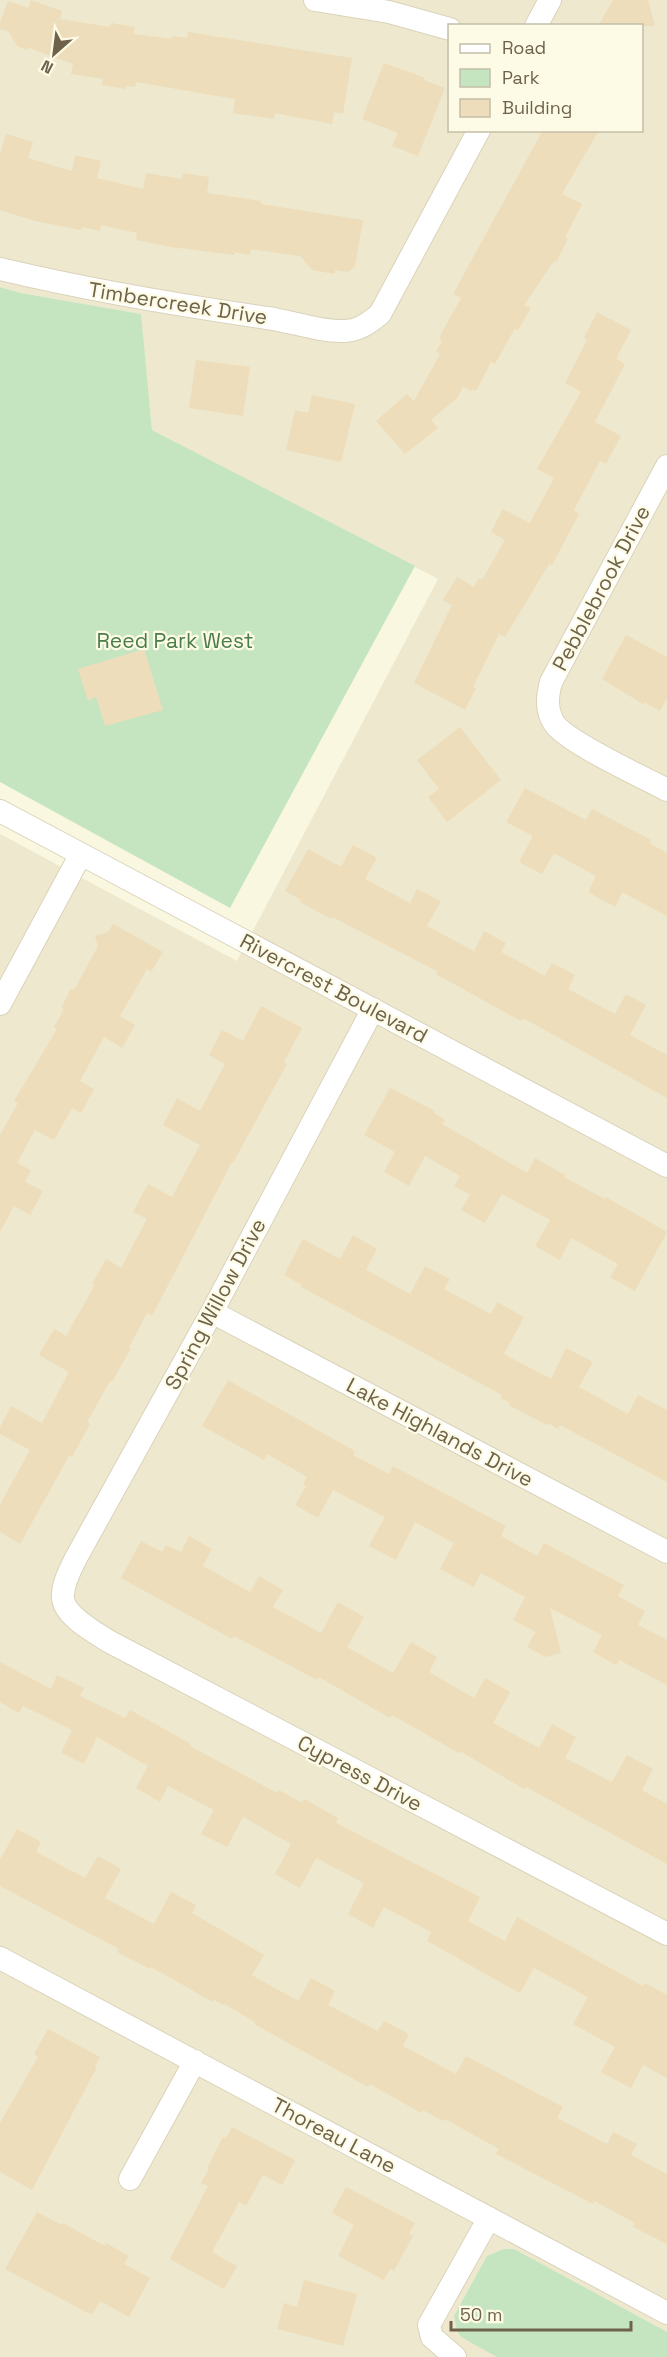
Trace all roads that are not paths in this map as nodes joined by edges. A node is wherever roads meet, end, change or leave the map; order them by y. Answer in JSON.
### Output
{"nodes":[{"id":1,"x":315,"y":0,"type":"edge"},
{"id":2,"x":550,"y":0,"type":"edge"},
{"id":3,"x":537,"y":24,"type":"edge"},
{"id":4,"x":448,"y":28,"type":"edge"},
{"id":5,"x":478,"y":132,"type":"edge"},
{"id":6,"x":0,"y":269,"type":"edge"},
{"id":7,"x":667,"y":466,"type":"edge"},
{"id":8,"x":667,"y":790,"type":"edge"},
{"id":9,"x":0,"y":812,"type":"edge"},
{"id":10,"x":81,"y":854,"type":"junction"},
{"id":11,"x":0,"y":1004,"type":"edge"},
{"id":12,"x":373,"y":1009,"type":"junction"},
{"id":13,"x":667,"y":1166,"type":"edge"},
{"id":14,"x":212,"y":1312,"type":"junction"},
{"id":15,"x":667,"y":1552,"type":"edge"},
{"id":16,"x":63,"y":1599,"type":"joint"},
{"id":17,"x":667,"y":1934,"type":"edge"},
{"id":18,"x":0,"y":1958,"type":"edge"},
{"id":19,"x":195,"y":2061,"type":"junction"},
{"id":20,"x":130,"y":2180,"type":"dead end"},
{"id":21,"x":489,"y":2218,"type":"junction"},
{"id":22,"x":667,"y":2313,"type":"edge"},
{"id":23,"x":455,"y":2357,"type":"edge"}],
"edges":[{"from":1,"to":4,"type":"street"},
{"from":2,"to":3,"type":"street"},
{"from":5,"to":6,"type":"street","name":"Timbercreek Drive"},
{"from":7,"to":8,"type":"street","name":"Pebblebrook Drive"},
{"from":9,"to":10,"type":"street","name":"Rivercrest Boulevard"},
{"from":10,"to":11,"type":"street"},
{"from":10,"to":12,"type":"street","name":"Rivercrest Boulevard"},
{"from":12,"to":13,"type":"street","name":"Rivercrest Boulevard"},
{"from":12,"to":14,"type":"street","name":"Spring Willow Drive"},
{"from":14,"to":15,"type":"street","name":"Lake Highlands Drive"},
{"from":14,"to":16,"type":"street","name":"Spring Willow Drive"},
{"from":16,"to":17,"type":"street","name":"Cypress Drive"},
{"from":18,"to":19,"type":"street","name":"Thoreau Lane"},
{"from":19,"to":20,"type":"street"},
{"from":19,"to":21,"type":"street","name":"Thoreau Lane"},
{"from":21,"to":22,"type":"street","name":"Thoreau Lane"},
{"from":21,"to":23,"type":"street"}]}
